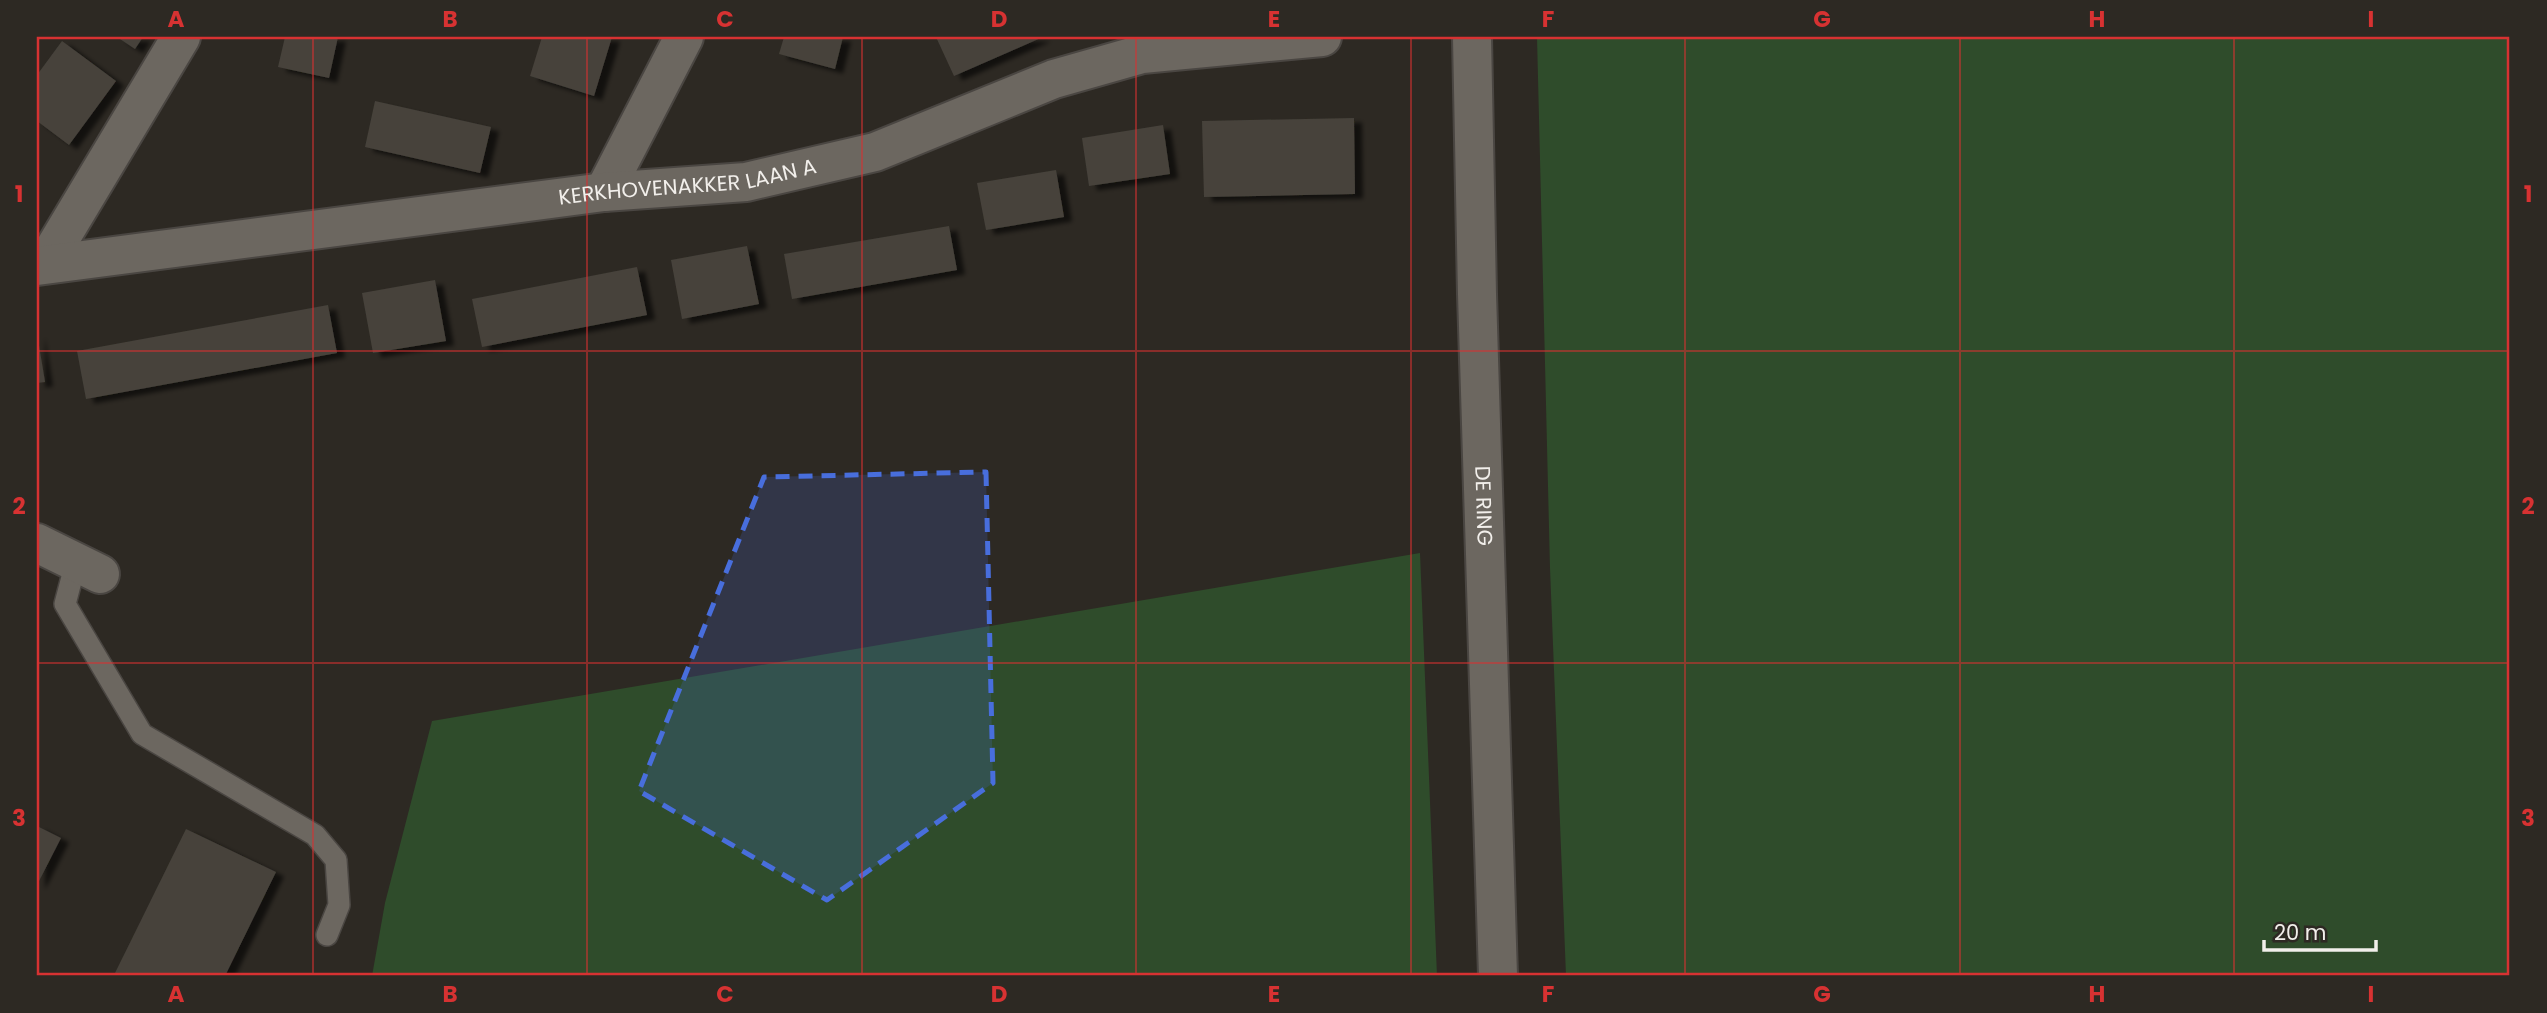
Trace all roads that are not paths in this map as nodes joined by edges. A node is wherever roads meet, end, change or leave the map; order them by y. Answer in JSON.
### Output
{"nodes":[{"id":1,"x":181,"y":37,"type":"edge"},
{"id":2,"x":684,"y":37,"type":"edge"},
{"id":3,"x":1322,"y":37,"type":"edge"},
{"id":4,"x":1472,"y":37,"type":"edge"},
{"id":5,"x":604,"y":192,"type":"junction"},
{"id":6,"x":41,"y":265,"type":"edge"},
{"id":7,"x":37,"y":543,"type":"edge"},
{"id":8,"x":88,"y":568,"type":"joint"},
{"id":9,"x":327,"y":935,"type":"dead end"},
{"id":10,"x":1498,"y":976,"type":"edge"}],
"edges":[{"from":1,"to":6,"type":"street"},
{"from":2,"to":5,"type":"street"},
{"from":3,"to":5,"type":"street","name":"KERKHOVENAKKER LAAN A"},
{"from":4,"to":10,"type":"street","name":"DE RING"},
{"from":5,"to":6,"type":"street","name":"KERKHOVENAKKER LAAN A"},
{"from":7,"to":8,"type":"street"},
{"from":8,"to":9,"type":"lane"}]}
